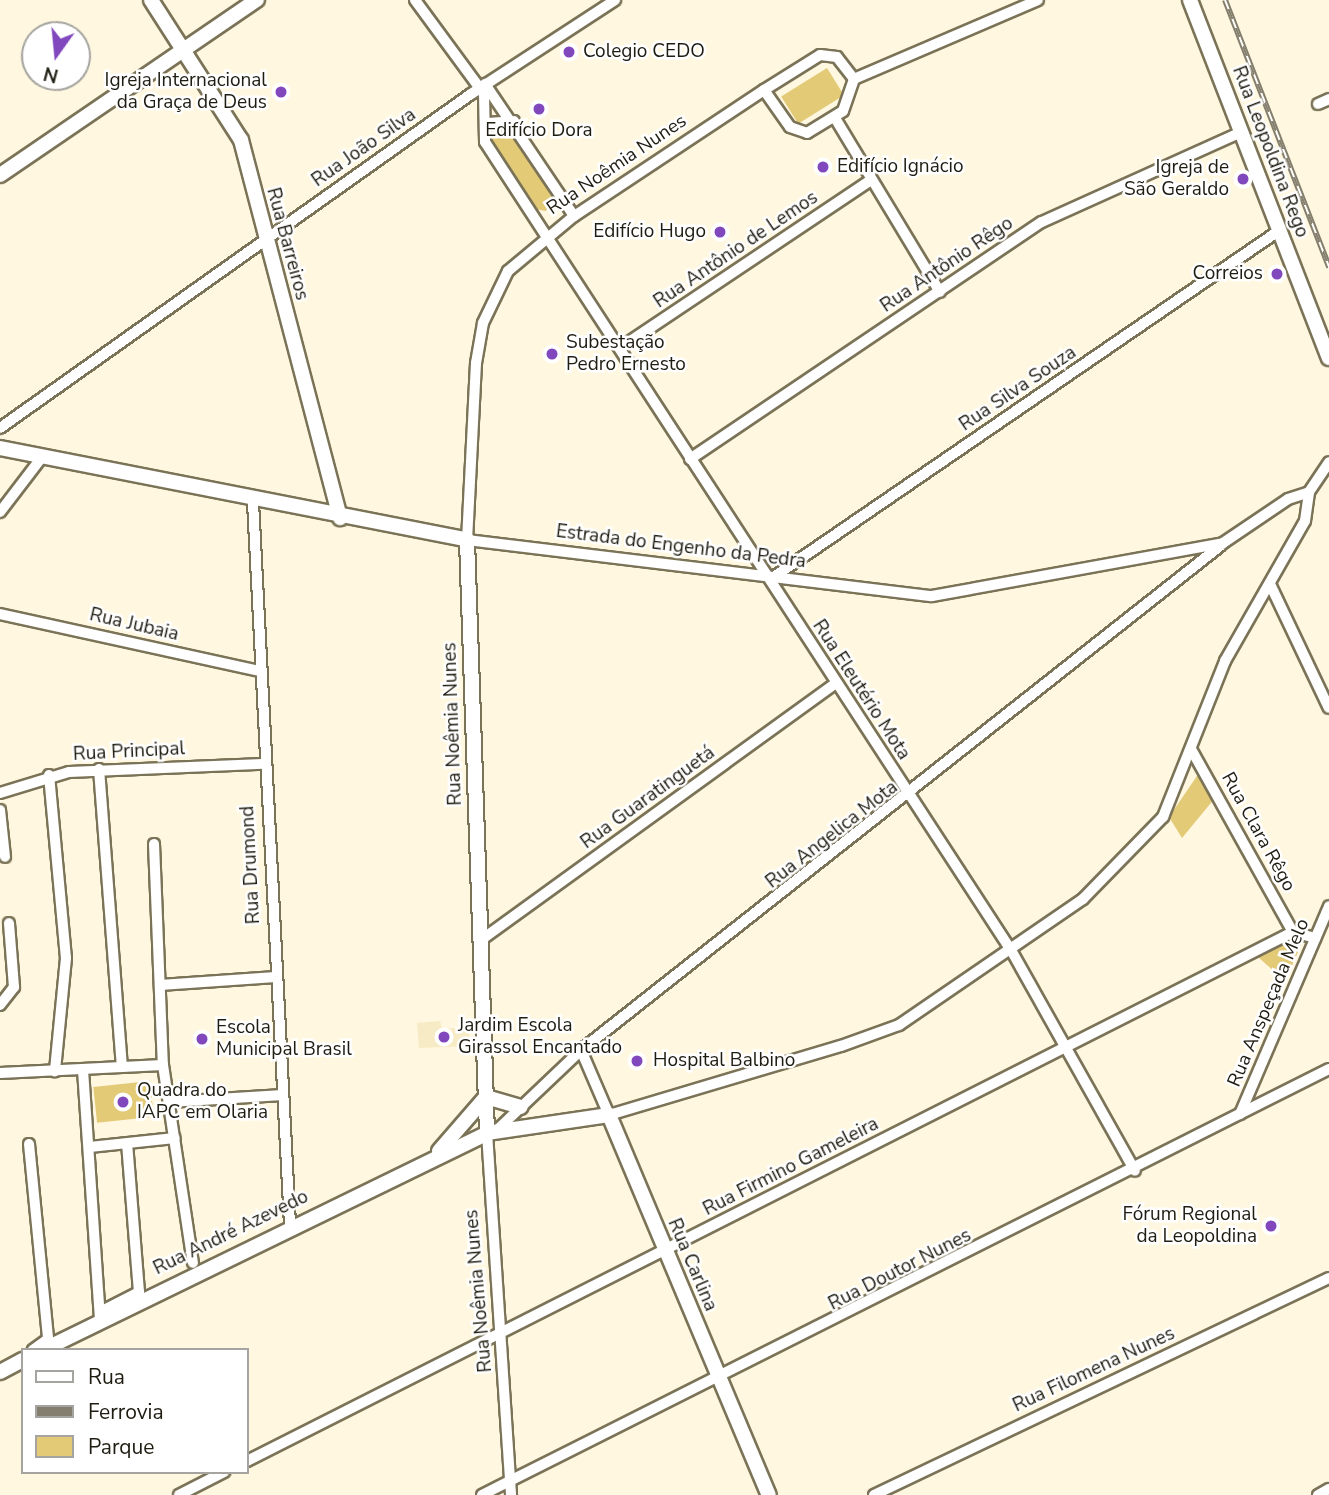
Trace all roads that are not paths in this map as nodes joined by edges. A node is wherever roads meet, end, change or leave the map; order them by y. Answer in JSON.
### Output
{"nodes":[{"id":1,"x":151,"y":0,"type":"edge"},
{"id":2,"x":257,"y":0,"type":"edge"},
{"id":3,"x":415,"y":0,"type":"edge"},
{"id":4,"x":615,"y":0,"type":"edge"},
{"id":5,"x":1038,"y":0,"type":"edge"},
{"id":6,"x":1190,"y":0,"type":"edge"},
{"id":7,"x":600,"y":4,"type":"edge"},
{"id":8,"x":186,"y":49,"type":"junction"},
{"id":9,"x":855,"y":79,"type":"junction"},
{"id":10,"x":485,"y":89,"type":"junction"},
{"id":11,"x":764,"y":90,"type":"junction"},
{"id":12,"x":1329,"y":99,"type":"edge"},
{"id":13,"x":1318,"y":104,"type":"dead end"},
{"id":14,"x":835,"y":118,"type":"junction"},
{"id":15,"x":514,"y":121,"type":"junction"},
{"id":16,"x":487,"y":123,"type":"junction"},
{"id":17,"x":1241,"y":132,"type":"junction"},
{"id":18,"x":0,"y":176,"type":"edge"},
{"id":19,"x":871,"y":180,"type":"junction"},
{"id":20,"x":574,"y":216,"type":"junction"},
{"id":21,"x":1280,"y":230,"type":"junction"},
{"id":22,"x":547,"y":235,"type":"junction"},
{"id":23,"x":264,"y":240,"type":"junction"},
{"id":24,"x":940,"y":292,"type":"junction"},
{"id":25,"x":620,"y":348,"type":"junction"},
{"id":26,"x":1329,"y":358,"type":"edge"},
{"id":27,"x":0,"y":428,"type":"edge"},
{"id":28,"x":0,"y":448,"type":"edge"},
{"id":29,"x":42,"y":457,"type":"junction"},
{"id":30,"x":690,"y":458,"type":"junction"},
{"id":31,"x":1329,"y":461,"type":"edge"},
{"id":32,"x":1309,"y":492,"type":"junction"},
{"id":33,"x":253,"y":502,"type":"junction"},
{"id":34,"x":0,"y":512,"type":"edge"},
{"id":35,"x":340,"y":518,"type":"junction"},
{"id":36,"x":467,"y":540,"type":"junction"},
{"id":37,"x":1223,"y":543,"type":"junction"},
{"id":38,"x":770,"y":576,"type":"junction"},
{"id":39,"x":1270,"y":583,"type":"junction"},
{"id":40,"x":0,"y":614,"type":"edge"},
{"id":41,"x":260,"y":671,"type":"junction"},
{"id":42,"x":835,"y":684,"type":"junction"},
{"id":43,"x":1329,"y":708,"type":"edge"},
{"id":44,"x":1191,"y":749,"type":"junction"},
{"id":45,"x":263,"y":764,"type":"junction"},
{"id":46,"x":99,"y":769,"type":"junction"},
{"id":47,"x":49,"y":775,"type":"junction"},
{"id":48,"x":0,"y":793,"type":"edge"},
{"id":49,"x":910,"y":796,"type":"junction"},
{"id":50,"x":0,"y":810,"type":"edge"},
{"id":51,"x":154,"y":844,"type":"dead end"},
{"id":52,"x":5,"y":857,"type":"dead end"},
{"id":53,"x":1329,"y":906,"type":"edge"},
{"id":54,"x":9,"y":923,"type":"dead end"},
{"id":55,"x":1293,"y":932,"type":"junction"},
{"id":56,"x":1315,"y":938,"type":"junction"},
{"id":57,"x":481,"y":940,"type":"junction"},
{"id":58,"x":1011,"y":950,"type":"junction"},
{"id":59,"x":276,"y":977,"type":"junction"},
{"id":60,"x":160,"y":985,"type":"junction"},
{"id":61,"x":0,"y":1006,"type":"edge"},
{"id":62,"x":1066,"y":1049,"type":"junction"},
{"id":63,"x":581,"y":1050,"type":"junction"},
{"id":64,"x":163,"y":1065,"type":"junction"},
{"id":65,"x":122,"y":1067,"type":"junction"},
{"id":66,"x":1329,"y":1069,"type":"edge"},
{"id":67,"x":83,"y":1070,"type":"junction"},
{"id":68,"x":55,"y":1071,"type":"junction"},
{"id":69,"x":0,"y":1073,"type":"edge"},
{"id":70,"x":283,"y":1095,"type":"junction"},
{"id":71,"x":486,"y":1097,"type":"junction"},
{"id":72,"x":169,"y":1102,"type":"junction"},
{"id":73,"x":521,"y":1107,"type":"junction"},
{"id":74,"x":1240,"y":1114,"type":"junction"},
{"id":75,"x":609,"y":1115,"type":"junction"},
{"id":76,"x":492,"y":1132,"type":"junction"},
{"id":77,"x":174,"y":1138,"type":"junction"},
{"id":78,"x":127,"y":1143,"type":"junction"},
{"id":79,"x":29,"y":1144,"type":"dead end"},
{"id":80,"x":90,"y":1147,"type":"junction"},
{"id":81,"x":437,"y":1153,"type":"junction"},
{"id":82,"x":1135,"y":1171,"type":"junction"},
{"id":83,"x":290,"y":1225,"type":"junction"},
{"id":84,"x":664,"y":1250,"type":"junction"},
{"id":85,"x":193,"y":1263,"type":"dead end"},
{"id":86,"x":1329,"y":1278,"type":"edge"},
{"id":87,"x":100,"y":1316,"type":"junction"},
{"id":88,"x":503,"y":1329,"type":"junction"},
{"id":89,"x":36,"y":1348,"type":"edge"},
{"id":90,"x":46,"y":1348,"type":"edge"},
{"id":91,"x":21,"y":1355,"type":"edge"},
{"id":92,"x":21,"y":1361,"type":"edge"},
{"id":93,"x":0,"y":1365,"type":"edge"},
{"id":94,"x":0,"y":1371,"type":"edge"},
{"id":95,"x":721,"y":1380,"type":"junction"},
{"id":96,"x":248,"y":1460,"type":"edge"},
{"id":97,"x":220,"y":1474,"type":"edge"},
{"id":98,"x":511,"y":1480,"type":"junction"},
{"id":99,"x":1329,"y":1489,"type":"edge"},
{"id":100,"x":179,"y":1495,"type":"edge"},
{"id":101,"x":482,"y":1495,"type":"edge"},
{"id":102,"x":511,"y":1495,"type":"edge"},
{"id":103,"x":769,"y":1495,"type":"edge"},
{"id":104,"x":874,"y":1495,"type":"edge"},
{"id":105,"x":1318,"y":1495,"type":"edge"}],
"edges":[{"from":1,"to":8,"type":"street","name":"Rua Barreiros"},
{"from":2,"to":8,"type":"street"},
{"from":3,"to":10,"type":"street"},
{"from":4,"to":7,"type":"street","name":"Rua João Silva"},
{"from":5,"to":9,"type":"street"},
{"from":6,"to":17,"type":"street","name":"Rua Leopoldina Rego"},
{"from":7,"to":10,"type":"street","name":"Rua João Silva"},
{"from":8,"to":18,"type":"street"},
{"from":8,"to":23,"type":"street","name":"Rua Barreiros"},
{"from":9,"to":11,"type":"street"},
{"from":9,"to":14,"type":"street"},
{"from":10,"to":15,"type":"street"},
{"from":10,"to":16,"type":"street","name":"Rua Eleutério Mota"},
{"from":10,"to":23,"type":"street","name":"Rua João Silva"},
{"from":11,"to":14,"type":"street"},
{"from":11,"to":20,"type":"street","name":"Rua Noêmia Nunes"},
{"from":12,"to":13,"type":"street"},
{"from":14,"to":19,"type":"street"},
{"from":15,"to":16,"type":"street"},
{"from":15,"to":20,"type":"street"},
{"from":16,"to":22,"type":"street","name":"Rua Eleutério Mota"},
{"from":17,"to":21,"type":"street","name":"Rua Leopoldina Rego"},
{"from":17,"to":24,"type":"street","name":"Rua Antônio Rêgo"},
{"from":19,"to":24,"type":"street"},
{"from":19,"to":25,"type":"street","name":"Rua Antônio de Lemos"},
{"from":20,"to":22,"type":"street","name":"Rua Noêmia Nunes"},
{"from":21,"to":26,"type":"street","name":"Rua Leopoldina Rego"},
{"from":21,"to":38,"type":"street","name":"Rua Silva Souza"},
{"from":22,"to":25,"type":"street","name":"Rua Eleutério Mota"},
{"from":22,"to":36,"type":"street","name":"Rua Noêmia Nunes"},
{"from":23,"to":27,"type":"street","name":"Rua João Silva"},
{"from":23,"to":35,"type":"street","name":"Rua Barreiros"},
{"from":24,"to":30,"type":"street","name":"Rua Antônio Rêgo"},
{"from":25,"to":30,"type":"street","name":"Rua Eleutério Mota"},
{"from":28,"to":29,"type":"street","name":"Estrada do Engenho da Pedra"},
{"from":29,"to":33,"type":"street","name":"Estrada do Engenho da Pedra"},
{"from":29,"to":34,"type":"street"},
{"from":30,"to":38,"type":"street","name":"Rua Eleutério Mota"},
{"from":31,"to":32,"type":"street"},
{"from":32,"to":37,"type":"street","name":"Estrada do Engenho da Pedra"},
{"from":32,"to":39,"type":"street"},
{"from":33,"to":35,"type":"street","name":"Estrada do Engenho da Pedra"},
{"from":33,"to":41,"type":"street","name":"Rua Drumond"},
{"from":35,"to":36,"type":"street","name":"Estrada do Engenho da Pedra"},
{"from":36,"to":38,"type":"street","name":"Estrada do Engenho da Pedra"},
{"from":36,"to":57,"type":"street","name":"Rua Noêmia Nunes"},
{"from":37,"to":38,"type":"street","name":"Estrada do Engenho da Pedra"},
{"from":37,"to":49,"type":"street","name":"Rua Angelica Mota"},
{"from":38,"to":42,"type":"street","name":"Rua Eleutério Mota"},
{"from":39,"to":43,"type":"street"},
{"from":39,"to":44,"type":"street"},
{"from":40,"to":41,"type":"street","name":"Rua Jubaia"},
{"from":41,"to":45,"type":"street","name":"Rua Drumond"},
{"from":42,"to":49,"type":"street","name":"Rua Eleutério Mota"},
{"from":42,"to":57,"type":"street","name":"Rua Guaratinguetá"},
{"from":44,"to":55,"type":"street","name":"Rua Clara Rêgo"},
{"from":44,"to":58,"type":"street"},
{"from":45,"to":46,"type":"street","name":"Rua Principal"},
{"from":45,"to":59,"type":"street","name":"Rua Drumond"},
{"from":46,"to":47,"type":"street","name":"Rua Principal"},
{"from":46,"to":65,"type":"street"},
{"from":47,"to":48,"type":"street","name":"Rua Principal"},
{"from":47,"to":68,"type":"street"},
{"from":49,"to":58,"type":"street","name":"Rua Eleutério Mota"},
{"from":49,"to":63,"type":"street","name":"Rua Angelica Mota"},
{"from":50,"to":52,"type":"street"},
{"from":51,"to":60,"type":"street"},
{"from":53,"to":56,"type":"street","name":"Rua Anspeçada Melo"},
{"from":54,"to":61,"type":"street"},
{"from":55,"to":56,"type":"street"},
{"from":55,"to":62,"type":"street","name":"Rua Firmino Gameleira"},
{"from":56,"to":74,"type":"street","name":"Rua Anspeçada Melo"},
{"from":57,"to":71,"type":"street","name":"Rua Noêmia Nunes"},
{"from":58,"to":62,"type":"street","name":"Rua Eleutério Mota"},
{"from":58,"to":75,"type":"street"},
{"from":59,"to":60,"type":"street"},
{"from":59,"to":70,"type":"street","name":"Rua Drumond"},
{"from":60,"to":64,"type":"street"},
{"from":62,"to":82,"type":"street","name":"Rua Eleutério Mota"},
{"from":62,"to":84,"type":"street","name":"Rua Firmino Gameleira"},
{"from":63,"to":73,"type":"street","name":"Rua Angelica Mota"},
{"from":63,"to":75,"type":"street","name":"Rua Carlina"},
{"from":64,"to":65,"type":"street"},
{"from":64,"to":72,"type":"street"},
{"from":65,"to":67,"type":"street"},
{"from":66,"to":74,"type":"street","name":"Rua Doutor Nunes"},
{"from":67,"to":68,"type":"street"},
{"from":67,"to":80,"type":"street"},
{"from":68,"to":69,"type":"street"},
{"from":70,"to":72,"type":"street"},
{"from":70,"to":83,"type":"street","name":"Rua Drumond"},
{"from":71,"to":73,"type":"street"},
{"from":71,"to":76,"type":"street","name":"Rua Noêmia Nunes"},
{"from":71,"to":81,"type":"street","name":"Rua André Azevedo"},
{"from":72,"to":77,"type":"street"},
{"from":73,"to":76,"type":"street","name":"Rua Angelica Mota"},
{"from":74,"to":82,"type":"street","name":"Rua Doutor Nunes"},
{"from":75,"to":76,"type":"street","name":"Rua André Azevedo"},
{"from":75,"to":84,"type":"street","name":"Rua Carlina"},
{"from":76,"to":81,"type":"street","name":"Rua André Azevedo"},
{"from":76,"to":88,"type":"street","name":"Rua Noêmia Nunes"},
{"from":77,"to":78,"type":"street"},
{"from":77,"to":85,"type":"street"},
{"from":78,"to":80,"type":"street"},
{"from":78,"to":87,"type":"street"},
{"from":79,"to":89,"type":"street"},
{"from":80,"to":87,"type":"street"},
{"from":81,"to":83,"type":"street","name":"Rua André Azevedo"},
{"from":82,"to":95,"type":"street","name":"Rua Doutor Nunes"},
{"from":83,"to":87,"type":"street","name":"Rua André Azevedo"},
{"from":84,"to":88,"type":"street","name":"Rua Firmino Gameleira"},
{"from":84,"to":95,"type":"street","name":"Rua Carlina"},
{"from":86,"to":104,"type":"street","name":"Rua Filomena Nunes"},
{"from":87,"to":90,"type":"street","name":"Rua André Azevedo"},
{"from":88,"to":96,"type":"street","name":"Rua Firmino Gameleira"},
{"from":88,"to":98,"type":"street","name":"Rua Noêmia Nunes"},
{"from":91,"to":93,"type":"street"},
{"from":92,"to":94,"type":"street"},
{"from":95,"to":98,"type":"street","name":"Rua Doutor Nunes"},
{"from":95,"to":103,"type":"street","name":"Rua Carlina"},
{"from":97,"to":100,"type":"street"},
{"from":98,"to":101,"type":"street","name":"Rua Doutor Nunes"},
{"from":98,"to":102,"type":"street","name":"Rua Noêmia Nunes"},
{"from":99,"to":105,"type":"street"}]}
